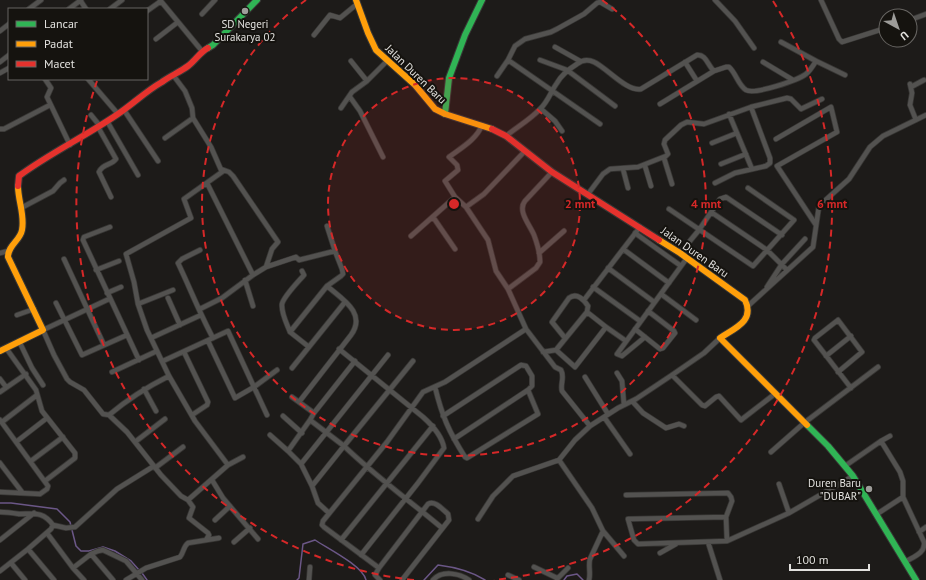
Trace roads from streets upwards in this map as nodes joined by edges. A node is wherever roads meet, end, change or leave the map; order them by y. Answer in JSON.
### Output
{"nodes":[{"id":1,"x":41,"y":0,"type":"edge"},
{"id":2,"x":80,"y":0,"type":"edge"},
{"id":3,"x":122,"y":0,"type":"edge"},
{"id":4,"x":215,"y":0,"type":"edge"},
{"id":5,"x":257,"y":0,"type":"edge"},
{"id":6,"x":482,"y":0,"type":"edge"},
{"id":7,"x":715,"y":0,"type":"edge"},
{"id":8,"x":821,"y":0,"type":"edge"},
{"id":9,"x":160,"y":1,"type":"edge"},
{"id":10,"x":357,"y":2,"type":"edge"},
{"id":11,"x":30,"y":8,"type":"edge"},
{"id":12,"x":70,"y":8,"type":"edge"},
{"id":13,"x":111,"y":8,"type":"edge"},
{"id":14,"x":612,"y":9,"type":"dead end"},
{"id":15,"x":148,"y":10,"type":"edge"},
{"id":16,"x":202,"y":14,"type":"dead end"},
{"id":17,"x":178,"y":22,"type":"junction"},
{"id":18,"x":8,"y":25,"type":"edge"},
{"id":19,"x":0,"y":31,"type":"edge"},
{"id":20,"x":878,"y":31,"type":"edge"},
{"id":21,"x":314,"y":35,"type":"dead end"},
{"id":22,"x":156,"y":39,"type":"dead end"},
{"id":23,"x":780,"y":42,"type":"dead end"},
{"id":24,"x":555,"y":47,"type":"dead end"},
{"id":25,"x":754,"y":48,"type":"dead end"},
{"id":26,"x":202,"y":51,"type":"junction"},
{"id":27,"x":8,"y":56,"type":"edge"},
{"id":28,"x":508,"y":60,"type":"junction"},
{"id":29,"x":540,"y":60,"type":"dead end"},
{"id":30,"x":351,"y":61,"type":"dead end"},
{"id":31,"x":387,"y":61,"type":"junction"},
{"id":32,"x":580,"y":61,"type":"junction"},
{"id":33,"x":816,"y":61,"type":"junction"},
{"id":34,"x":0,"y":62,"type":"edge"},
{"id":35,"x":685,"y":62,"type":"junction"},
{"id":36,"x":763,"y":62,"type":"dead end"},
{"id":37,"x":567,"y":70,"type":"junction"},
{"id":38,"x":714,"y":71,"type":"junction"},
{"id":39,"x":173,"y":75,"type":"junction"},
{"id":40,"x":845,"y":75,"type":"dead end"},
{"id":41,"x":497,"y":76,"type":"dead end"},
{"id":42,"x":46,"y":80,"type":"edge"},
{"id":43,"x":89,"y":80,"type":"edge"},
{"id":44,"x":793,"y":80,"type":"junction"},
{"id":45,"x":924,"y":80,"type":"dead end"},
{"id":46,"x":367,"y":81,"type":"junction"},
{"id":47,"x":697,"y":82,"type":"junction"},
{"id":48,"x":552,"y":91,"type":"junction"},
{"id":49,"x":350,"y":97,"type":"junction"},
{"id":50,"x":822,"y":99,"type":"dead end"},
{"id":51,"x":660,"y":104,"type":"dead end"},
{"id":52,"x":50,"y":105,"type":"junction"},
{"id":53,"x":615,"y":106,"type":"dead end"},
{"id":54,"x":751,"y":107,"type":"junction"},
{"id":55,"x":341,"y":108,"type":"dead end"},
{"id":56,"x":541,"y":108,"type":"junction"},
{"id":57,"x":124,"y":110,"type":"junction"},
{"id":58,"x":118,"y":114,"type":"junction"},
{"id":59,"x":445,"y":114,"type":"junction"},
{"id":60,"x":729,"y":114,"type":"junction"},
{"id":61,"x":92,"y":115,"type":"dead end"},
{"id":62,"x":926,"y":115,"type":"edge"},
{"id":63,"x":193,"y":118,"type":"junction"},
{"id":64,"x":916,"y":120,"type":"junction"},
{"id":65,"x":107,"y":121,"type":"junction"},
{"id":66,"x":600,"y":124,"type":"dead end"},
{"id":67,"x":482,"y":125,"type":"junction"},
{"id":68,"x":99,"y":126,"type":"junction"},
{"id":69,"x":0,"y":129,"type":"edge"},
{"id":70,"x":562,"y":131,"type":"dead end"},
{"id":71,"x":737,"y":133,"type":"junction"},
{"id":72,"x":506,"y":136,"type":"junction"},
{"id":73,"x":165,"y":138,"type":"dead end"},
{"id":74,"x":776,"y":139,"type":"dead end"},
{"id":75,"x":712,"y":144,"type":"dead end"},
{"id":76,"x":70,"y":145,"type":"junction"},
{"id":77,"x":525,"y":151,"type":"junction"},
{"id":78,"x":746,"y":154,"type":"junction"},
{"id":79,"x":383,"y":157,"type":"dead end"},
{"id":80,"x":664,"y":158,"type":"junction"},
{"id":81,"x":158,"y":161,"type":"dead end"},
{"id":82,"x":722,"y":164,"type":"dead end"},
{"id":83,"x":645,"y":166,"type":"junction"},
{"id":84,"x":221,"y":169,"type":"junction"},
{"id":85,"x":622,"y":169,"type":"junction"},
{"id":86,"x":752,"y":169,"type":"junction"},
{"id":87,"x":552,"y":172,"type":"junction"},
{"id":88,"x":138,"y":175,"type":"dead end"},
{"id":89,"x":64,"y":180,"type":"dead end"},
{"id":90,"x":207,"y":183,"type":"junction"},
{"id":91,"x":715,"y":183,"type":"dead end"},
{"id":92,"x":672,"y":184,"type":"dead end"},
{"id":93,"x":651,"y":186,"type":"dead end"},
{"id":94,"x":628,"y":188,"type":"dead end"},
{"id":95,"x":748,"y":188,"type":"dead end"},
{"id":96,"x":588,"y":194,"type":"junction"},
{"id":97,"x":455,"y":196,"type":"junction"},
{"id":98,"x":111,"y":197,"type":"dead end"},
{"id":99,"x":466,"y":207,"type":"junction"},
{"id":100,"x":21,"y":208,"type":"junction"},
{"id":101,"x":669,"y":209,"type":"dead end"},
{"id":102,"x":711,"y":212,"type":"junction"},
{"id":103,"x":433,"y":217,"type":"junction"},
{"id":104,"x":816,"y":225,"type":"junction"},
{"id":105,"x":327,"y":226,"type":"dead end"},
{"id":106,"x":110,"y":227,"type":"dead end"},
{"id":107,"x":640,"y":227,"type":"junction"},
{"id":108,"x":699,"y":230,"type":"junction"},
{"id":109,"x":564,"y":231,"type":"dead end"},
{"id":110,"x":635,"y":233,"type":"junction"},
{"id":111,"x":782,"y":235,"type":"junction"},
{"id":112,"x":411,"y":236,"type":"dead end"},
{"id":113,"x":805,"y":239,"type":"dead end"},
{"id":114,"x":455,"y":249,"type":"dead end"},
{"id":115,"x":623,"y":249,"type":"junction"},
{"id":116,"x":200,"y":250,"type":"dead end"},
{"id":117,"x":768,"y":250,"type":"junction"},
{"id":118,"x":335,"y":251,"type":"junction"},
{"id":119,"x":0,"y":253,"type":"edge"},
{"id":120,"x":539,"y":253,"type":"junction"},
{"id":121,"x":8,"y":254,"type":"junction"},
{"id":122,"x":680,"y":254,"type":"junction"},
{"id":123,"x":687,"y":258,"type":"junction"},
{"id":124,"x":64,"y":259,"type":"dead end"},
{"id":125,"x":118,"y":261,"type":"dead end"},
{"id":126,"x":782,"y":264,"type":"junction"},
{"id":127,"x":681,"y":266,"type":"junction"},
{"id":128,"x":266,"y":267,"type":"junction"},
{"id":129,"x":608,"y":268,"type":"junction"},
{"id":130,"x":96,"y":270,"type":"junction"},
{"id":131,"x":787,"y":270,"type":"junction"},
{"id":132,"x":302,"y":271,"type":"dead end"},
{"id":133,"x":253,"y":275,"type":"junction"},
{"id":134,"x":245,"y":280,"type":"junction"},
{"id":135,"x":669,"y":283,"type":"junction"},
{"id":136,"x":326,"y":286,"type":"junction"},
{"id":137,"x":121,"y":287,"type":"dead end"},
{"id":138,"x":593,"y":287,"type":"junction"},
{"id":139,"x":508,"y":289,"type":"junction"},
{"id":140,"x":173,"y":290,"type":"dead end"},
{"id":141,"x":766,"y":291,"type":"junction"},
{"id":142,"x":107,"y":293,"type":"junction"},
{"id":143,"x":661,"y":294,"type":"junction"},
{"id":144,"x":168,"y":298,"type":"dead end"},
{"id":145,"x":109,"y":299,"type":"junction"},
{"id":146,"x":584,"y":300,"type":"junction"},
{"id":147,"x":56,"y":302,"type":"dead end"},
{"id":148,"x":345,"y":302,"type":"junction"},
{"id":149,"x":654,"y":302,"type":"junction"},
{"id":150,"x":138,"y":304,"type":"junction"},
{"id":151,"x":749,"y":305,"type":"junction"},
{"id":152,"x":253,"y":306,"type":"dead end"},
{"id":153,"x":34,"y":309,"type":"junction"},
{"id":154,"x":87,"y":309,"type":"junction"},
{"id":155,"x":200,"y":309,"type":"junction"},
{"id":156,"x":648,"y":311,"type":"junction"},
{"id":157,"x":587,"y":312,"type":"junction"},
{"id":158,"x":17,"y":314,"type":"dead end"},
{"id":159,"x":201,"y":315,"type":"junction"},
{"id":160,"x":65,"y":320,"type":"junction"},
{"id":161,"x":696,"y":320,"type":"dead end"},
{"id":162,"x":640,"y":321,"type":"junction"},
{"id":163,"x":180,"y":324,"type":"junction"},
{"id":164,"x":606,"y":327,"type":"junction"},
{"id":165,"x":634,"y":329,"type":"junction"},
{"id":166,"x":43,"y":330,"type":"junction"},
{"id":167,"x":526,"y":330,"type":"junction"},
{"id":168,"x":290,"y":332,"type":"junction"},
{"id":169,"x":127,"y":335,"type":"junction"},
{"id":170,"x":851,"y":336,"type":"junction"},
{"id":171,"x":645,"y":337,"type":"junction"},
{"id":172,"x":151,"y":338,"type":"junction"},
{"id":173,"x":213,"y":338,"type":"junction"},
{"id":174,"x":565,"y":338,"type":"junction"},
{"id":175,"x":720,"y":338,"type":"junction"},
{"id":176,"x":20,"y":341,"type":"junction"},
{"id":177,"x":208,"y":341,"type":"junction"},
{"id":178,"x":626,"y":341,"type":"junction"},
{"id":179,"x":104,"y":345,"type":"junction"},
{"id":180,"x":309,"y":347,"type":"junction"},
{"id":181,"x":6,"y":348,"type":"junction"},
{"id":182,"x":339,"y":349,"type":"junction"},
{"id":183,"x":556,"y":350,"type":"junction"},
{"id":184,"x":0,"y":351,"type":"edge"},
{"id":185,"x":158,"y":351,"type":"junction"},
{"id":186,"x":184,"y":352,"type":"junction"},
{"id":187,"x":542,"y":352,"type":"junction"},
{"id":188,"x":388,"y":355,"type":"dead end"},
{"id":189,"x":826,"y":356,"type":"junction"},
{"id":190,"x":139,"y":360,"type":"junction"},
{"id":191,"x":355,"y":361,"type":"junction"},
{"id":192,"x":413,"y":361,"type":"dead end"},
{"id":193,"x":163,"y":362,"type":"junction"},
{"id":194,"x":878,"y":367,"type":"dead end"},
{"id":195,"x":292,"y":368,"type":"dead end"},
{"id":196,"x":276,"y":370,"type":"dead end"},
{"id":197,"x":112,"y":372,"type":"dead end"},
{"id":198,"x":838,"y":372,"type":"junction"},
{"id":199,"x":618,"y":373,"type":"dead end"},
{"id":200,"x":26,"y":374,"type":"junction"},
{"id":201,"x":372,"y":375,"type":"junction"},
{"id":202,"x":672,"y":375,"type":"junction"},
{"id":203,"x":169,"y":376,"type":"junction"},
{"id":204,"x":585,"y":377,"type":"dead end"},
{"id":205,"x":0,"y":379,"type":"edge"},
{"id":206,"x":43,"y":385,"type":"dead end"},
{"id":207,"x":254,"y":386,"type":"junction"},
{"id":208,"x":6,"y":387,"type":"junction"},
{"id":209,"x":433,"y":388,"type":"junction"},
{"id":210,"x":851,"y":388,"type":"junction"},
{"id":211,"x":144,"y":389,"type":"junction"},
{"id":212,"x":390,"y":390,"type":"junction"},
{"id":213,"x":528,"y":390,"type":"junction"},
{"id":214,"x":0,"y":392,"type":"edge"},
{"id":215,"x":776,"y":393,"type":"junction"},
{"id":216,"x":37,"y":395,"type":"junction"},
{"id":217,"x":292,"y":397,"type":"dead end"},
{"id":218,"x":632,"y":401,"type":"junction"},
{"id":219,"x":299,"y":402,"type":"junction"},
{"id":220,"x":624,"y":405,"type":"junction"},
{"id":221,"x":413,"y":408,"type":"junction"},
{"id":222,"x":156,"y":411,"type":"dead end"},
{"id":223,"x":314,"y":413,"type":"junction"},
{"id":224,"x":109,"y":415,"type":"junction"},
{"id":225,"x":192,"y":415,"type":"junction"},
{"id":226,"x":267,"y":415,"type":"dead end"},
{"id":227,"x":283,"y":416,"type":"dead end"},
{"id":228,"x":443,"y":416,"type":"junction"},
{"id":229,"x":606,"y":416,"type":"junction"},
{"id":230,"x":47,"y":418,"type":"junction"},
{"id":231,"x":165,"y":419,"type":"dead end"},
{"id":232,"x":310,"y":420,"type":"junction"},
{"id":233,"x":1,"y":421,"type":"edge"},
{"id":234,"x":804,"y":423,"type":"junction"},
{"id":235,"x":433,"y":426,"type":"junction"},
{"id":236,"x":590,"y":426,"type":"junction"},
{"id":237,"x":684,"y":426,"type":"dead end"},
{"id":238,"x":327,"y":432,"type":"junction"},
{"id":239,"x":302,"y":433,"type":"junction"},
{"id":240,"x":270,"y":435,"type":"dead end"},
{"id":241,"x":890,"y":436,"type":"dead end"},
{"id":242,"x":63,"y":437,"type":"junction"},
{"id":243,"x":454,"y":439,"type":"junction"},
{"id":244,"x":881,"y":441,"type":"junction"},
{"id":245,"x":16,"y":442,"type":"junction"},
{"id":246,"x":135,"y":442,"type":"junction"},
{"id":247,"x":344,"y":446,"type":"junction"},
{"id":248,"x":183,"y":447,"type":"dead end"},
{"id":249,"x":288,"y":451,"type":"junction"},
{"id":250,"x":771,"y":452,"type":"dead end"},
{"id":251,"x":630,"y":454,"type":"dead end"},
{"id":252,"x":243,"y":457,"type":"dead end"},
{"id":253,"x":559,"y":460,"type":"junction"},
{"id":254,"x":31,"y":461,"type":"junction"},
{"id":255,"x":0,"y":462,"type":"edge"},
{"id":256,"x":301,"y":464,"type":"junction"},
{"id":257,"x":228,"y":465,"type":"junction"},
{"id":258,"x":845,"y":466,"type":"junction"},
{"id":259,"x":154,"y":467,"type":"junction"},
{"id":260,"x":366,"y":467,"type":"junction"},
{"id":261,"x":853,"y":476,"type":"junction"},
{"id":262,"x":212,"y":480,"type":"junction"},
{"id":263,"x":45,"y":481,"type":"junction"},
{"id":264,"x":387,"y":483,"type":"junction"},
{"id":265,"x":779,"y":484,"type":"dead end"},
{"id":266,"x":312,"y":486,"type":"junction"},
{"id":267,"x":0,"y":492,"type":"edge"},
{"id":268,"x":22,"y":492,"type":"junction"},
{"id":269,"x":626,"y":495,"type":"dead end"},
{"id":270,"x":903,"y":497,"type":"junction"},
{"id":271,"x":406,"y":498,"type":"junction"},
{"id":272,"x":188,"y":500,"type":"junction"},
{"id":273,"x":230,"y":506,"type":"junction"},
{"id":274,"x":422,"y":511,"type":"junction"},
{"id":275,"x":1,"y":513,"type":"edge"},
{"id":276,"x":329,"y":513,"type":"junction"},
{"id":277,"x":788,"y":513,"type":"junction"},
{"id":278,"x":34,"y":514,"type":"junction"},
{"id":279,"x":877,"y":514,"type":"junction"},
{"id":280,"x":726,"y":517,"type":"junction"},
{"id":281,"x":478,"y":519,"type":"dead end"},
{"id":282,"x":215,"y":520,"type":"dead end"},
{"id":283,"x":53,"y":525,"type":"junction"},
{"id":284,"x":926,"y":527,"type":"edge"},
{"id":285,"x":250,"y":528,"type":"junction"},
{"id":286,"x":442,"y":528,"type":"junction"},
{"id":287,"x":603,"y":531,"type":"junction"},
{"id":288,"x":919,"y":532,"type":"junction"},
{"id":289,"x":47,"y":533,"type":"junction"},
{"id":290,"x":219,"y":538,"type":"dead end"},
{"id":291,"x":258,"y":539,"type":"dead end"},
{"id":292,"x":0,"y":540,"type":"edge"},
{"id":293,"x":206,"y":540,"type":"junction"},
{"id":294,"x":341,"y":540,"type":"junction"},
{"id":295,"x":726,"y":541,"type":"junction"},
{"id":296,"x":234,"y":542,"type":"dead end"},
{"id":297,"x":708,"y":542,"type":"junction"},
{"id":298,"x":678,"y":543,"type":"junction"},
{"id":299,"x":925,"y":548,"type":"edge"},
{"id":300,"x":28,"y":549,"type":"junction"},
{"id":301,"x":91,"y":554,"type":"junction"},
{"id":302,"x":660,"y":554,"type":"dead end"},
{"id":303,"x":361,"y":555,"type":"junction"},
{"id":304,"x":624,"y":556,"type":"dead end"},
{"id":305,"x":905,"y":562,"type":"junction"},
{"id":306,"x":11,"y":563,"type":"junction"},
{"id":307,"x":310,"y":567,"type":"dead end"},
{"id":308,"x":534,"y":567,"type":"dead end"},
{"id":309,"x":73,"y":568,"type":"junction"},
{"id":310,"x":379,"y":568,"type":"junction"},
{"id":311,"x":568,"y":568,"type":"dead end"},
{"id":312,"x":0,"y":571,"type":"edge"},
{"id":313,"x":138,"y":572,"type":"junction"},
{"id":314,"x":439,"y":574,"type":"junction"},
{"id":315,"x":508,"y":575,"type":"dead end"},
{"id":316,"x":465,"y":578,"type":"edge"},
{"id":317,"x":557,"y":579,"type":"edge"},
{"id":318,"x":25,"y":580,"type":"edge"},
{"id":319,"x":54,"y":580,"type":"edge"},
{"id":320,"x":84,"y":580,"type":"edge"},
{"id":321,"x":113,"y":580,"type":"edge"},
{"id":322,"x":126,"y":580,"type":"edge"},
{"id":323,"x":142,"y":580,"type":"edge"},
{"id":324,"x":309,"y":580,"type":"edge"},
{"id":325,"x":380,"y":580,"type":"edge"},
{"id":326,"x":402,"y":580,"type":"edge"},
{"id":327,"x":433,"y":580,"type":"edge"},
{"id":328,"x":442,"y":580,"type":"edge"},
{"id":329,"x":469,"y":580,"type":"edge"},
{"id":330,"x":519,"y":580,"type":"edge"},
{"id":331,"x":589,"y":580,"type":"edge"},
{"id":332,"x":720,"y":580,"type":"edge"},
{"id":333,"x":916,"y":580,"type":"edge"}],
"edges":[{"from":1,"to":11,"type":"street"},
{"from":2,"to":12,"type":"street"},
{"from":3,"to":13,"type":"street"},
{"from":4,"to":16,"type":"street"},
{"from":5,"to":26,"type":"street"},
{"from":6,"to":59,"type":"street"},
{"from":7,"to":25,"type":"street"},
{"from":8,"to":20,"type":"street"},
{"from":9,"to":15,"type":"street"},
{"from":9,"to":17,"type":"street"},
{"from":10,"to":21,"type":"street"},
{"from":10,"to":31,"type":"street","name":"Jalan Duren Baru"},
{"from":14,"to":28,"type":"street"},
{"from":17,"to":22,"type":"street"},
{"from":17,"to":26,"type":"street"},
{"from":18,"to":19,"type":"street"},
{"from":23,"to":33,"type":"street"},
{"from":24,"to":32,"type":"street"},
{"from":26,"to":39,"type":"street"},
{"from":27,"to":34,"type":"street"},
{"from":28,"to":41,"type":"street"},
{"from":28,"to":48,"type":"street"},
{"from":29,"to":37,"type":"street"},
{"from":30,"to":46,"type":"street"},
{"from":31,"to":46,"type":"street"},
{"from":31,"to":59,"type":"street","name":"Jalan Duren Baru"},
{"from":32,"to":35,"type":"street"},
{"from":32,"to":37,"type":"street"},
{"from":33,"to":40,"type":"street"},
{"from":33,"to":44,"type":"street"},
{"from":35,"to":38,"type":"street"},
{"from":35,"to":47,"type":"street"},
{"from":36,"to":44,"type":"street"},
{"from":37,"to":48,"type":"street"},
{"from":37,"to":53,"type":"street"},
{"from":38,"to":44,"type":"street"},
{"from":38,"to":47,"type":"street"},
{"from":39,"to":57,"type":"street"},
{"from":39,"to":63,"type":"street"},
{"from":42,"to":52,"type":"street"},
{"from":43,"to":58,"type":"street"},
{"from":45,"to":64,"type":"street"},
{"from":46,"to":49,"type":"street"},
{"from":47,"to":51,"type":"street"},
{"from":48,"to":56,"type":"street"},
{"from":48,"to":66,"type":"street"},
{"from":49,"to":55,"type":"street"},
{"from":49,"to":79,"type":"street"},
{"from":50,"to":54,"type":"street"},
{"from":52,"to":69,"type":"street"},
{"from":52,"to":76,"type":"street"},
{"from":54,"to":60,"type":"street"},
{"from":54,"to":86,"type":"street"},
{"from":56,"to":70,"type":"street"},
{"from":56,"to":72,"type":"street"},
{"from":57,"to":58,"type":"street"},
{"from":57,"to":81,"type":"street"},
{"from":58,"to":65,"type":"street"},
{"from":59,"to":67,"type":"street","name":"Jalan Duren Baru"},
{"from":60,"to":71,"type":"street"},
{"from":60,"to":80,"type":"street"},
{"from":61,"to":68,"type":"street"},
{"from":62,"to":64,"type":"street"},
{"from":63,"to":73,"type":"street"},
{"from":63,"to":84,"type":"street"},
{"from":64,"to":104,"type":"street"},
{"from":65,"to":68,"type":"street"},
{"from":65,"to":88,"type":"street"},
{"from":67,"to":72,"type":"street","name":"Jalan Duren Baru"},
{"from":67,"to":97,"type":"street"},
{"from":68,"to":76,"type":"street"},
{"from":68,"to":98,"type":"street"},
{"from":71,"to":75,"type":"street"},
{"from":71,"to":78,"type":"street"},
{"from":72,"to":77,"type":"street","name":"Jalan Duren Baru"},
{"from":74,"to":104,"type":"street"},
{"from":76,"to":100,"type":"street"},
{"from":77,"to":87,"type":"street","name":"Jalan Duren Baru"},
{"from":77,"to":99,"type":"street"},
{"from":78,"to":82,"type":"street"},
{"from":78,"to":86,"type":"street"},
{"from":80,"to":83,"type":"street"},
{"from":80,"to":92,"type":"street"},
{"from":83,"to":85,"type":"street"},
{"from":83,"to":93,"type":"street"},
{"from":84,"to":90,"type":"street"},
{"from":84,"to":128,"type":"street"},
{"from":85,"to":94,"type":"street"},
{"from":85,"to":96,"type":"street"},
{"from":86,"to":91,"type":"street"},
{"from":87,"to":96,"type":"street","name":"Jalan Duren Baru"},
{"from":87,"to":120,"type":"street"},
{"from":89,"to":100,"type":"street"},
{"from":90,"to":133,"type":"street"},
{"from":90,"to":150,"type":"street"},
{"from":95,"to":111,"type":"street"},
{"from":96,"to":107,"type":"street","name":"Jalan Duren Baru"},
{"from":97,"to":99,"type":"street"},
{"from":97,"to":103,"type":"street"},
{"from":99,"to":139,"type":"street"},
{"from":100,"to":121,"type":"street"},
{"from":101,"to":108,"type":"street"},
{"from":102,"to":108,"type":"street"},
{"from":102,"to":111,"type":"street"},
{"from":102,"to":117,"type":"street"},
{"from":103,"to":112,"type":"street"},
{"from":103,"to":114,"type":"street"},
{"from":104,"to":131,"type":"street"},
{"from":105,"to":118,"type":"street"},
{"from":106,"to":130,"type":"street"},
{"from":107,"to":110,"type":"street"},
{"from":107,"to":122,"type":"street","name":"Jalan Duren Baru"},
{"from":108,"to":117,"type":"street"},
{"from":108,"to":122,"type":"street"},
{"from":109,"to":120,"type":"street"},
{"from":110,"to":115,"type":"street"},
{"from":110,"to":127,"type":"street"},
{"from":111,"to":117,"type":"street"},
{"from":113,"to":126,"type":"street"},
{"from":115,"to":129,"type":"street"},
{"from":115,"to":135,"type":"street"},
{"from":116,"to":155,"type":"street"},
{"from":117,"to":126,"type":"street"},
{"from":118,"to":128,"type":"street"},
{"from":118,"to":136,"type":"street"},
{"from":119,"to":121,"type":"street"},
{"from":120,"to":139,"type":"street"},
{"from":121,"to":153,"type":"street"},
{"from":122,"to":123,"type":"street","name":"Jalan Duren Baru"},
{"from":123,"to":127,"type":"street"},
{"from":123,"to":151,"type":"street","name":"Jalan Duren Baru"},
{"from":124,"to":154,"type":"street"},
{"from":125,"to":130,"type":"street"},
{"from":126,"to":131,"type":"street"},
{"from":126,"to":141,"type":"street"},
{"from":127,"to":135,"type":"street"},
{"from":128,"to":133,"type":"street"},
{"from":129,"to":138,"type":"street"},
{"from":129,"to":149,"type":"street"},
{"from":130,"to":142,"type":"street"},
{"from":131,"to":141,"type":"street"},
{"from":132,"to":168,"type":"street"},
{"from":133,"to":134,"type":"street"},
{"from":134,"to":152,"type":"street"},
{"from":134,"to":155,"type":"street"},
{"from":135,"to":143,"type":"street"},
{"from":136,"to":148,"type":"street"},
{"from":136,"to":168,"type":"street"},
{"from":137,"to":142,"type":"street"},
{"from":138,"to":146,"type":"street"},
{"from":138,"to":162,"type":"street"},
{"from":139,"to":167,"type":"street"},
{"from":140,"to":150,"type":"street"},
{"from":141,"to":151,"type":"street"},
{"from":142,"to":145,"type":"street"},
{"from":143,"to":149,"type":"street"},
{"from":143,"to":161,"type":"street"},
{"from":144,"to":163,"type":"street"},
{"from":145,"to":154,"type":"street"},
{"from":145,"to":169,"type":"street"},
{"from":146,"to":157,"type":"street"},
{"from":146,"to":174,"type":"street"},
{"from":147,"to":160,"type":"street"},
{"from":148,"to":180,"type":"street"},
{"from":148,"to":182,"type":"street"},
{"from":149,"to":156,"type":"street"},
{"from":150,"to":172,"type":"street"},
{"from":151,"to":175,"type":"street"},
{"from":153,"to":158,"type":"street"},
{"from":153,"to":166,"type":"street"},
{"from":154,"to":160,"type":"street"},
{"from":154,"to":179,"type":"street"},
{"from":155,"to":159,"type":"street"},
{"from":156,"to":162,"type":"street"},
{"from":156,"to":171,"type":"street"},
{"from":157,"to":164,"type":"street"},
{"from":157,"to":174,"type":"street"},
{"from":159,"to":163,"type":"street"},
{"from":159,"to":173,"type":"street"},
{"from":160,"to":166,"type":"street"},
{"from":160,"to":179,"type":"street"},
{"from":162,"to":165,"type":"street"},
{"from":163,"to":172,"type":"street"},
{"from":164,"to":178,"type":"street"},
{"from":164,"to":183,"type":"street"},
{"from":165,"to":171,"type":"street"},
{"from":165,"to":178,"type":"street"},
{"from":166,"to":176,"type":"street"},
{"from":166,"to":224,"type":"street"},
{"from":167,"to":187,"type":"street"},
{"from":167,"to":209,"type":"street"},
{"from":168,"to":180,"type":"street"},
{"from":169,"to":179,"type":"street"},
{"from":169,"to":190,"type":"street"},
{"from":170,"to":189,"type":"street"},
{"from":170,"to":189,"type":"street"},
{"from":170,"to":198,"type":"street"},
{"from":171,"to":178,"type":"street"},
{"from":172,"to":185,"type":"street"},
{"from":173,"to":177,"type":"street"},
{"from":173,"to":207,"type":"street"},
{"from":174,"to":183,"type":"street"},
{"from":175,"to":202,"type":"street"},
{"from":175,"to":215,"type":"street"},
{"from":176,"to":181,"type":"street"},
{"from":176,"to":206,"type":"street"},
{"from":177,"to":186,"type":"street"},
{"from":177,"to":207,"type":"street"},
{"from":180,"to":195,"type":"street"},
{"from":181,"to":184,"type":"street"},
{"from":181,"to":200,"type":"street"},
{"from":182,"to":191,"type":"street"},
{"from":182,"to":219,"type":"street"},
{"from":183,"to":187,"type":"street"},
{"from":185,"to":190,"type":"street"},
{"from":185,"to":193,"type":"street"},
{"from":186,"to":193,"type":"street"},
{"from":186,"to":225,"type":"street"},
{"from":187,"to":236,"type":"street"},
{"from":188,"to":201,"type":"street"},
{"from":189,"to":198,"type":"street"},
{"from":190,"to":197,"type":"street"},
{"from":191,"to":201,"type":"street"},
{"from":191,"to":223,"type":"street"},
{"from":192,"to":212,"type":"street"},
{"from":193,"to":203,"type":"street"},
{"from":194,"to":210,"type":"street"},
{"from":196,"to":207,"type":"street"},
{"from":198,"to":210,"type":"street"},
{"from":199,"to":220,"type":"street"},
{"from":200,"to":208,"type":"street"},
{"from":200,"to":216,"type":"street"},
{"from":201,"to":212,"type":"street"},
{"from":201,"to":238,"type":"street"},
{"from":202,"to":215,"type":"street"},
{"from":202,"to":218,"type":"street"},
{"from":203,"to":211,"type":"street"},
{"from":203,"to":225,"type":"street"},
{"from":204,"to":229,"type":"street"},
{"from":205,"to":208,"type":"street"},
{"from":207,"to":226,"type":"street"},
{"from":208,"to":214,"type":"street"},
{"from":209,"to":221,"type":"street"},
{"from":209,"to":228,"type":"street"},
{"from":210,"to":234,"type":"street"},
{"from":211,"to":222,"type":"street"},
{"from":211,"to":224,"type":"street"},
{"from":212,"to":221,"type":"street"},
{"from":212,"to":247,"type":"street"},
{"from":213,"to":228,"type":"street"},
{"from":213,"to":243,"type":"street"},
{"from":213,"to":243,"type":"street"},
{"from":215,"to":234,"type":"street"},
{"from":216,"to":230,"type":"street"},
{"from":216,"to":233,"type":"street"},
{"from":217,"to":219,"type":"street"},
{"from":218,"to":220,"type":"street"},
{"from":218,"to":237,"type":"street"},
{"from":219,"to":223,"type":"street"},
{"from":220,"to":229,"type":"street"},
{"from":221,"to":235,"type":"street"},
{"from":221,"to":260,"type":"street"},
{"from":223,"to":232,"type":"street"},
{"from":224,"to":246,"type":"street"},
{"from":225,"to":257,"type":"street"},
{"from":227,"to":239,"type":"street"},
{"from":228,"to":243,"type":"street"},
{"from":229,"to":236,"type":"street"},
{"from":229,"to":251,"type":"street"},
{"from":230,"to":242,"type":"street"},
{"from":230,"to":245,"type":"street"},
{"from":231,"to":246,"type":"street"},
{"from":232,"to":238,"type":"street"},
{"from":232,"to":239,"type":"street"},
{"from":233,"to":245,"type":"street"},
{"from":234,"to":250,"type":"street"},
{"from":234,"to":258,"type":"street"},
{"from":235,"to":264,"type":"street"},
{"from":235,"to":271,"type":"street"},
{"from":236,"to":253,"type":"street"},
{"from":238,"to":247,"type":"street"},
{"from":238,"to":256,"type":"street"},
{"from":239,"to":249,"type":"street"},
{"from":240,"to":249,"type":"street"},
{"from":241,"to":244,"type":"street"},
{"from":242,"to":254,"type":"street"},
{"from":242,"to":263,"type":"street"},
{"from":244,"to":258,"type":"street"},
{"from":244,"to":270,"type":"street"},
{"from":245,"to":254,"type":"street"},
{"from":246,"to":259,"type":"street"},
{"from":247,"to":260,"type":"street"},
{"from":247,"to":266,"type":"street"},
{"from":248,"to":259,"type":"street"},
{"from":249,"to":256,"type":"street"},
{"from":252,"to":257,"type":"street"},
{"from":253,"to":281,"type":"street"},
{"from":253,"to":287,"type":"street"},
{"from":254,"to":263,"type":"street"},
{"from":255,"to":268,"type":"street"},
{"from":256,"to":266,"type":"street"},
{"from":257,"to":262,"type":"street"},
{"from":258,"to":261,"type":"street"},
{"from":259,"to":272,"type":"street"},
{"from":259,"to":283,"type":"street"},
{"from":260,"to":264,"type":"street"},
{"from":260,"to":276,"type":"street"},
{"from":261,"to":277,"type":"street"},
{"from":261,"to":279,"type":"street"},
{"from":262,"to":272,"type":"street"},
{"from":262,"to":273,"type":"street"},
{"from":263,"to":268,"type":"street"},
{"from":264,"to":271,"type":"street"},
{"from":264,"to":294,"type":"street"},
{"from":265,"to":277,"type":"street"},
{"from":266,"to":276,"type":"street"},
{"from":267,"to":268,"type":"street"},
{"from":269,"to":280,"type":"street"},
{"from":270,"to":279,"type":"street"},
{"from":270,"to":288,"type":"street"},
{"from":271,"to":274,"type":"street"},
{"from":271,"to":303,"type":"street"},
{"from":272,"to":293,"type":"street"},
{"from":273,"to":282,"type":"street"},
{"from":273,"to":285,"type":"street"},
{"from":274,"to":286,"type":"street"},
{"from":274,"to":286,"type":"street"},
{"from":274,"to":310,"type":"street"},
{"from":275,"to":278,"type":"street"},
{"from":276,"to":294,"type":"street"},
{"from":277,"to":295,"type":"street"},
{"from":278,"to":283,"type":"street"},
{"from":278,"to":292,"type":"street"},
{"from":279,"to":305,"type":"street"},
{"from":280,"to":295,"type":"street"},
{"from":280,"to":298,"type":"street"},
{"from":283,"to":289,"type":"street"},
{"from":284,"to":288,"type":"street"},
{"from":285,"to":291,"type":"street"},
{"from":285,"to":296,"type":"street"},
{"from":286,"to":326,"type":"street"},
{"from":287,"to":304,"type":"street"},
{"from":287,"to":331,"type":"street"},
{"from":288,"to":299,"type":"street"},
{"from":289,"to":300,"type":"street"},
{"from":289,"to":309,"type":"street"},
{"from":290,"to":293,"type":"street"},
{"from":293,"to":313,"type":"street"},
{"from":294,"to":303,"type":"street"},
{"from":295,"to":297,"type":"street"},
{"from":297,"to":298,"type":"street"},
{"from":297,"to":332,"type":"street"},
{"from":298,"to":302,"type":"street"},
{"from":299,"to":305,"type":"street"},
{"from":300,"to":306,"type":"street"},
{"from":300,"to":319,"type":"street"},
{"from":301,"to":309,"type":"street"},
{"from":301,"to":313,"type":"street"},
{"from":301,"to":321,"type":"street"},
{"from":303,"to":310,"type":"street"},
{"from":305,"to":333,"type":"street"},
{"from":306,"to":312,"type":"street"},
{"from":306,"to":318,"type":"street"},
{"from":307,"to":324,"type":"street"},
{"from":308,"to":317,"type":"street"},
{"from":309,"to":320,"type":"street"},
{"from":310,"to":325,"type":"street"},
{"from":311,"to":317,"type":"street"},
{"from":313,"to":322,"type":"street"},
{"from":313,"to":323,"type":"street"},
{"from":314,"to":316,"type":"street"},
{"from":314,"to":327,"type":"street"},
{"from":314,"to":328,"type":"street"},
{"from":315,"to":330,"type":"street"},
{"from":316,"to":329,"type":"street"}]}
